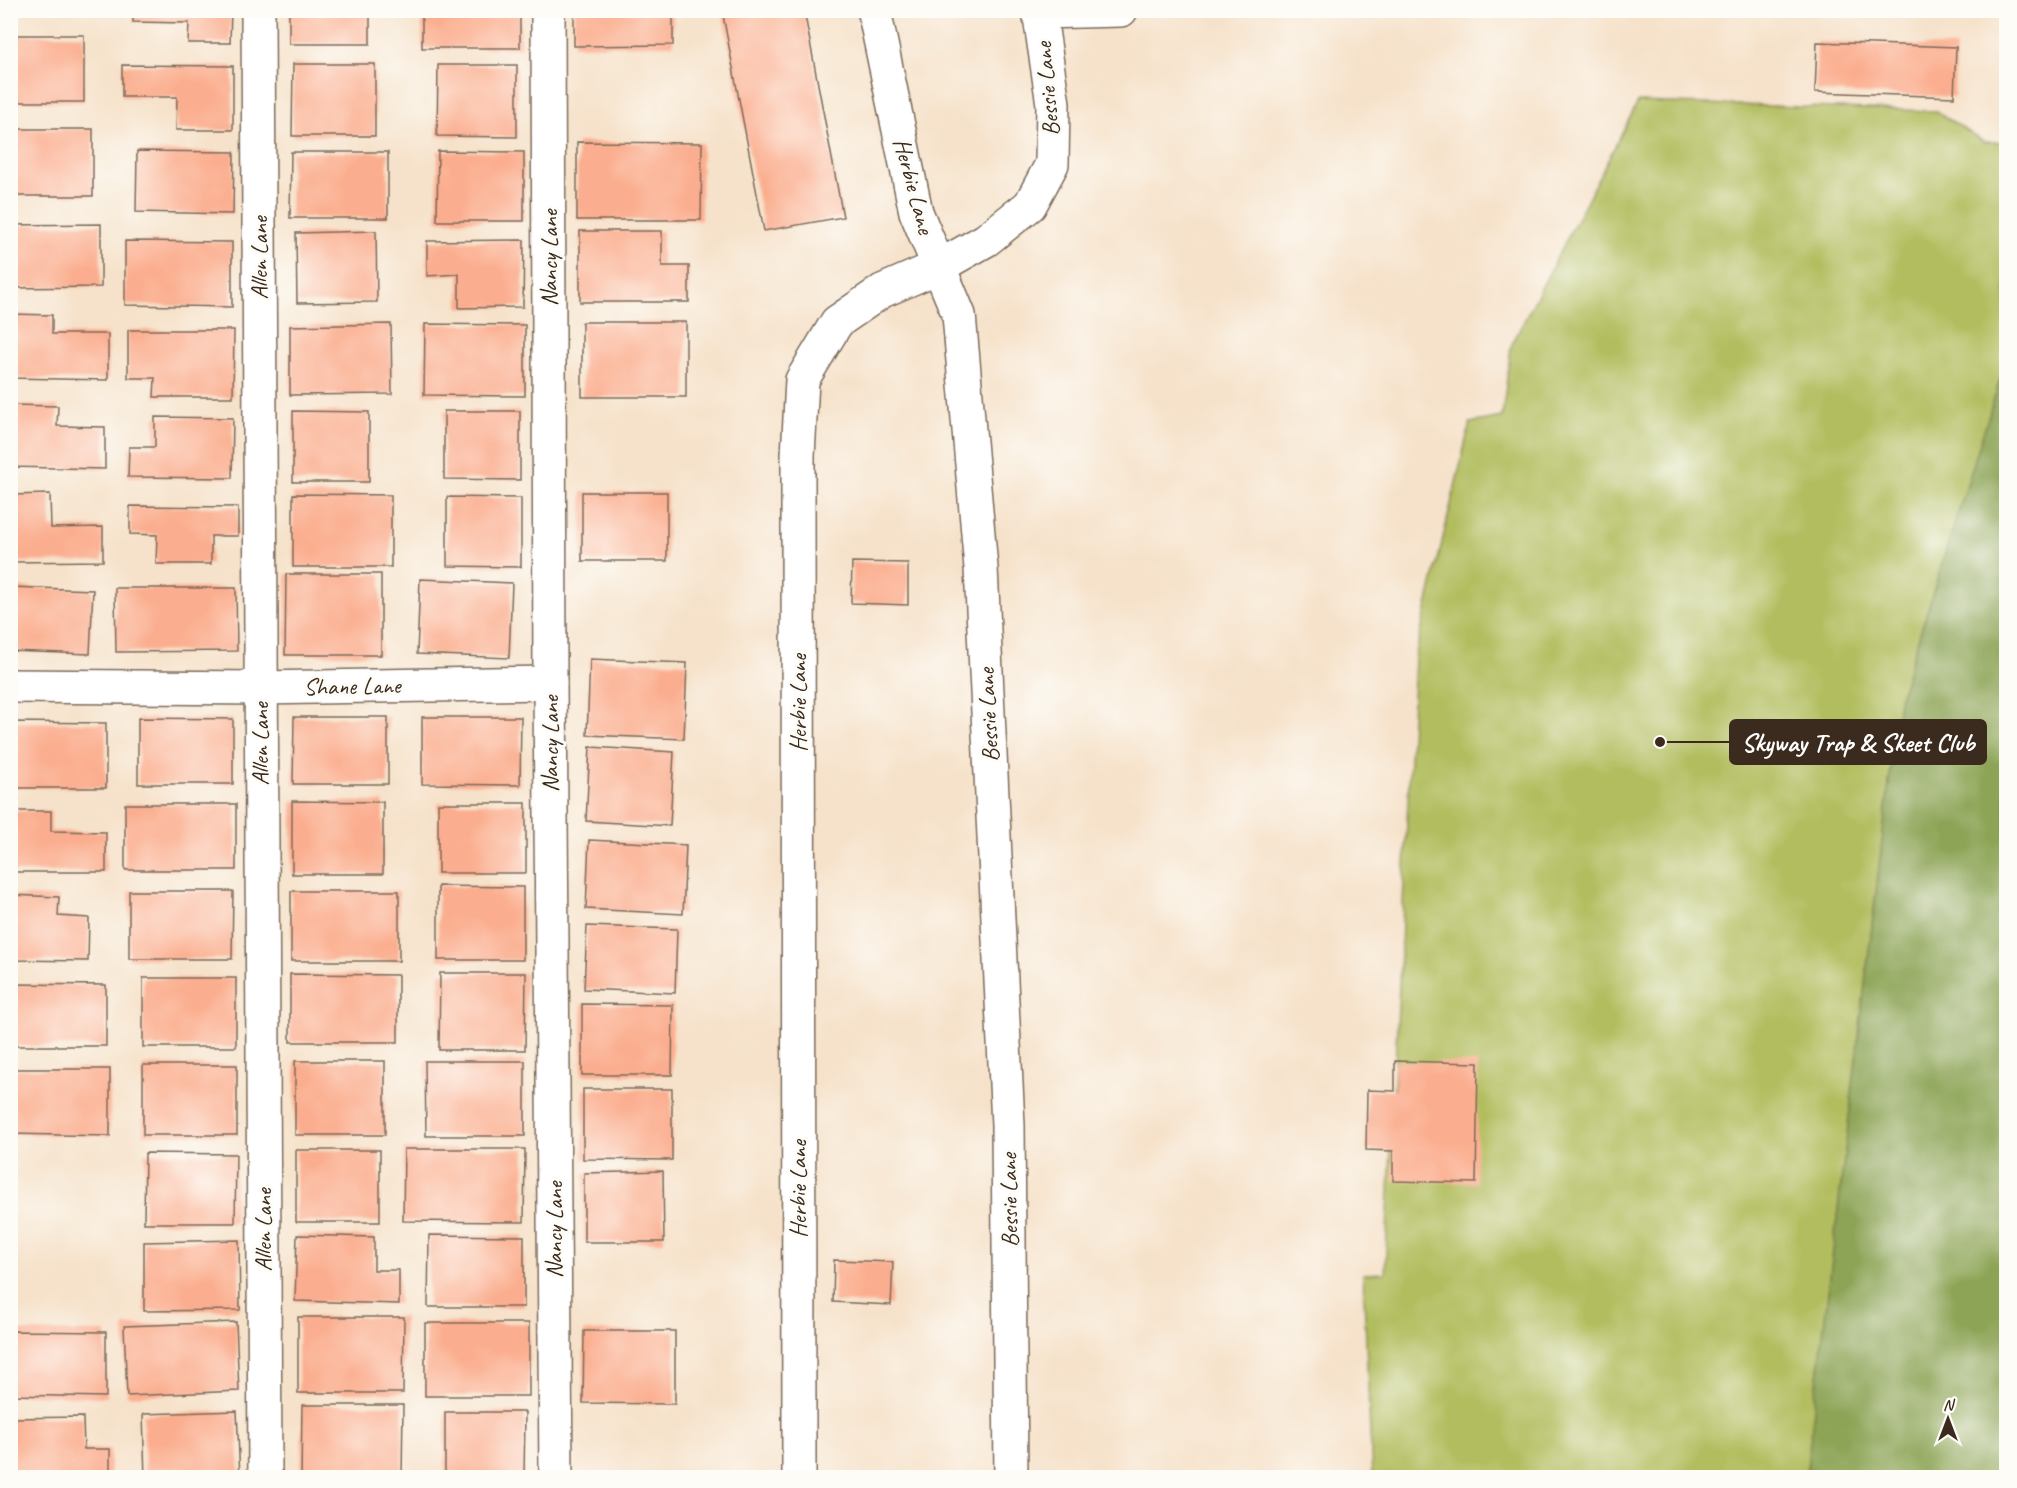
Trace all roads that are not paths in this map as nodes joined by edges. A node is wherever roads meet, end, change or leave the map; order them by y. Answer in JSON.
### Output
{"nodes":[{"id":1,"x":258,"y":10,"type":"edge"},
{"id":2,"x":548,"y":10,"type":"edge"},
{"id":3,"x":874,"y":10,"type":"edge"},
{"id":4,"x":1121,"y":10,"type":"edge"},
{"id":5,"x":1039,"y":11,"type":"edge"},
{"id":6,"x":940,"y":266,"type":"junction"},
{"id":7,"x":550,"y":683,"type":"junction"},
{"id":8,"x":10,"y":686,"type":"edge"},
{"id":9,"x":260,"y":688,"type":"junction"},
{"id":10,"x":265,"y":1478,"type":"edge"},
{"id":11,"x":556,"y":1478,"type":"edge"},
{"id":12,"x":799,"y":1478,"type":"edge"},
{"id":13,"x":1011,"y":1478,"type":"edge"}],
"edges":[{"from":1,"to":9,"type":"street","name":"Allen Lane"},
{"from":2,"to":7,"type":"street","name":"Nancy Lane"},
{"from":3,"to":6,"type":"street","name":"Herbie Lane"},
{"from":4,"to":5,"type":"street"},
{"from":5,"to":6,"type":"street","name":"Bessie Lane"},
{"from":6,"to":12,"type":"street","name":"Herbie Lane"},
{"from":6,"to":13,"type":"street","name":"Bessie Lane"},
{"from":7,"to":9,"type":"street","name":"Shane Lane"},
{"from":7,"to":11,"type":"street","name":"Nancy Lane"},
{"from":8,"to":9,"type":"street","name":"Shane Lane"},
{"from":9,"to":10,"type":"street","name":"Allen Lane"}]}
